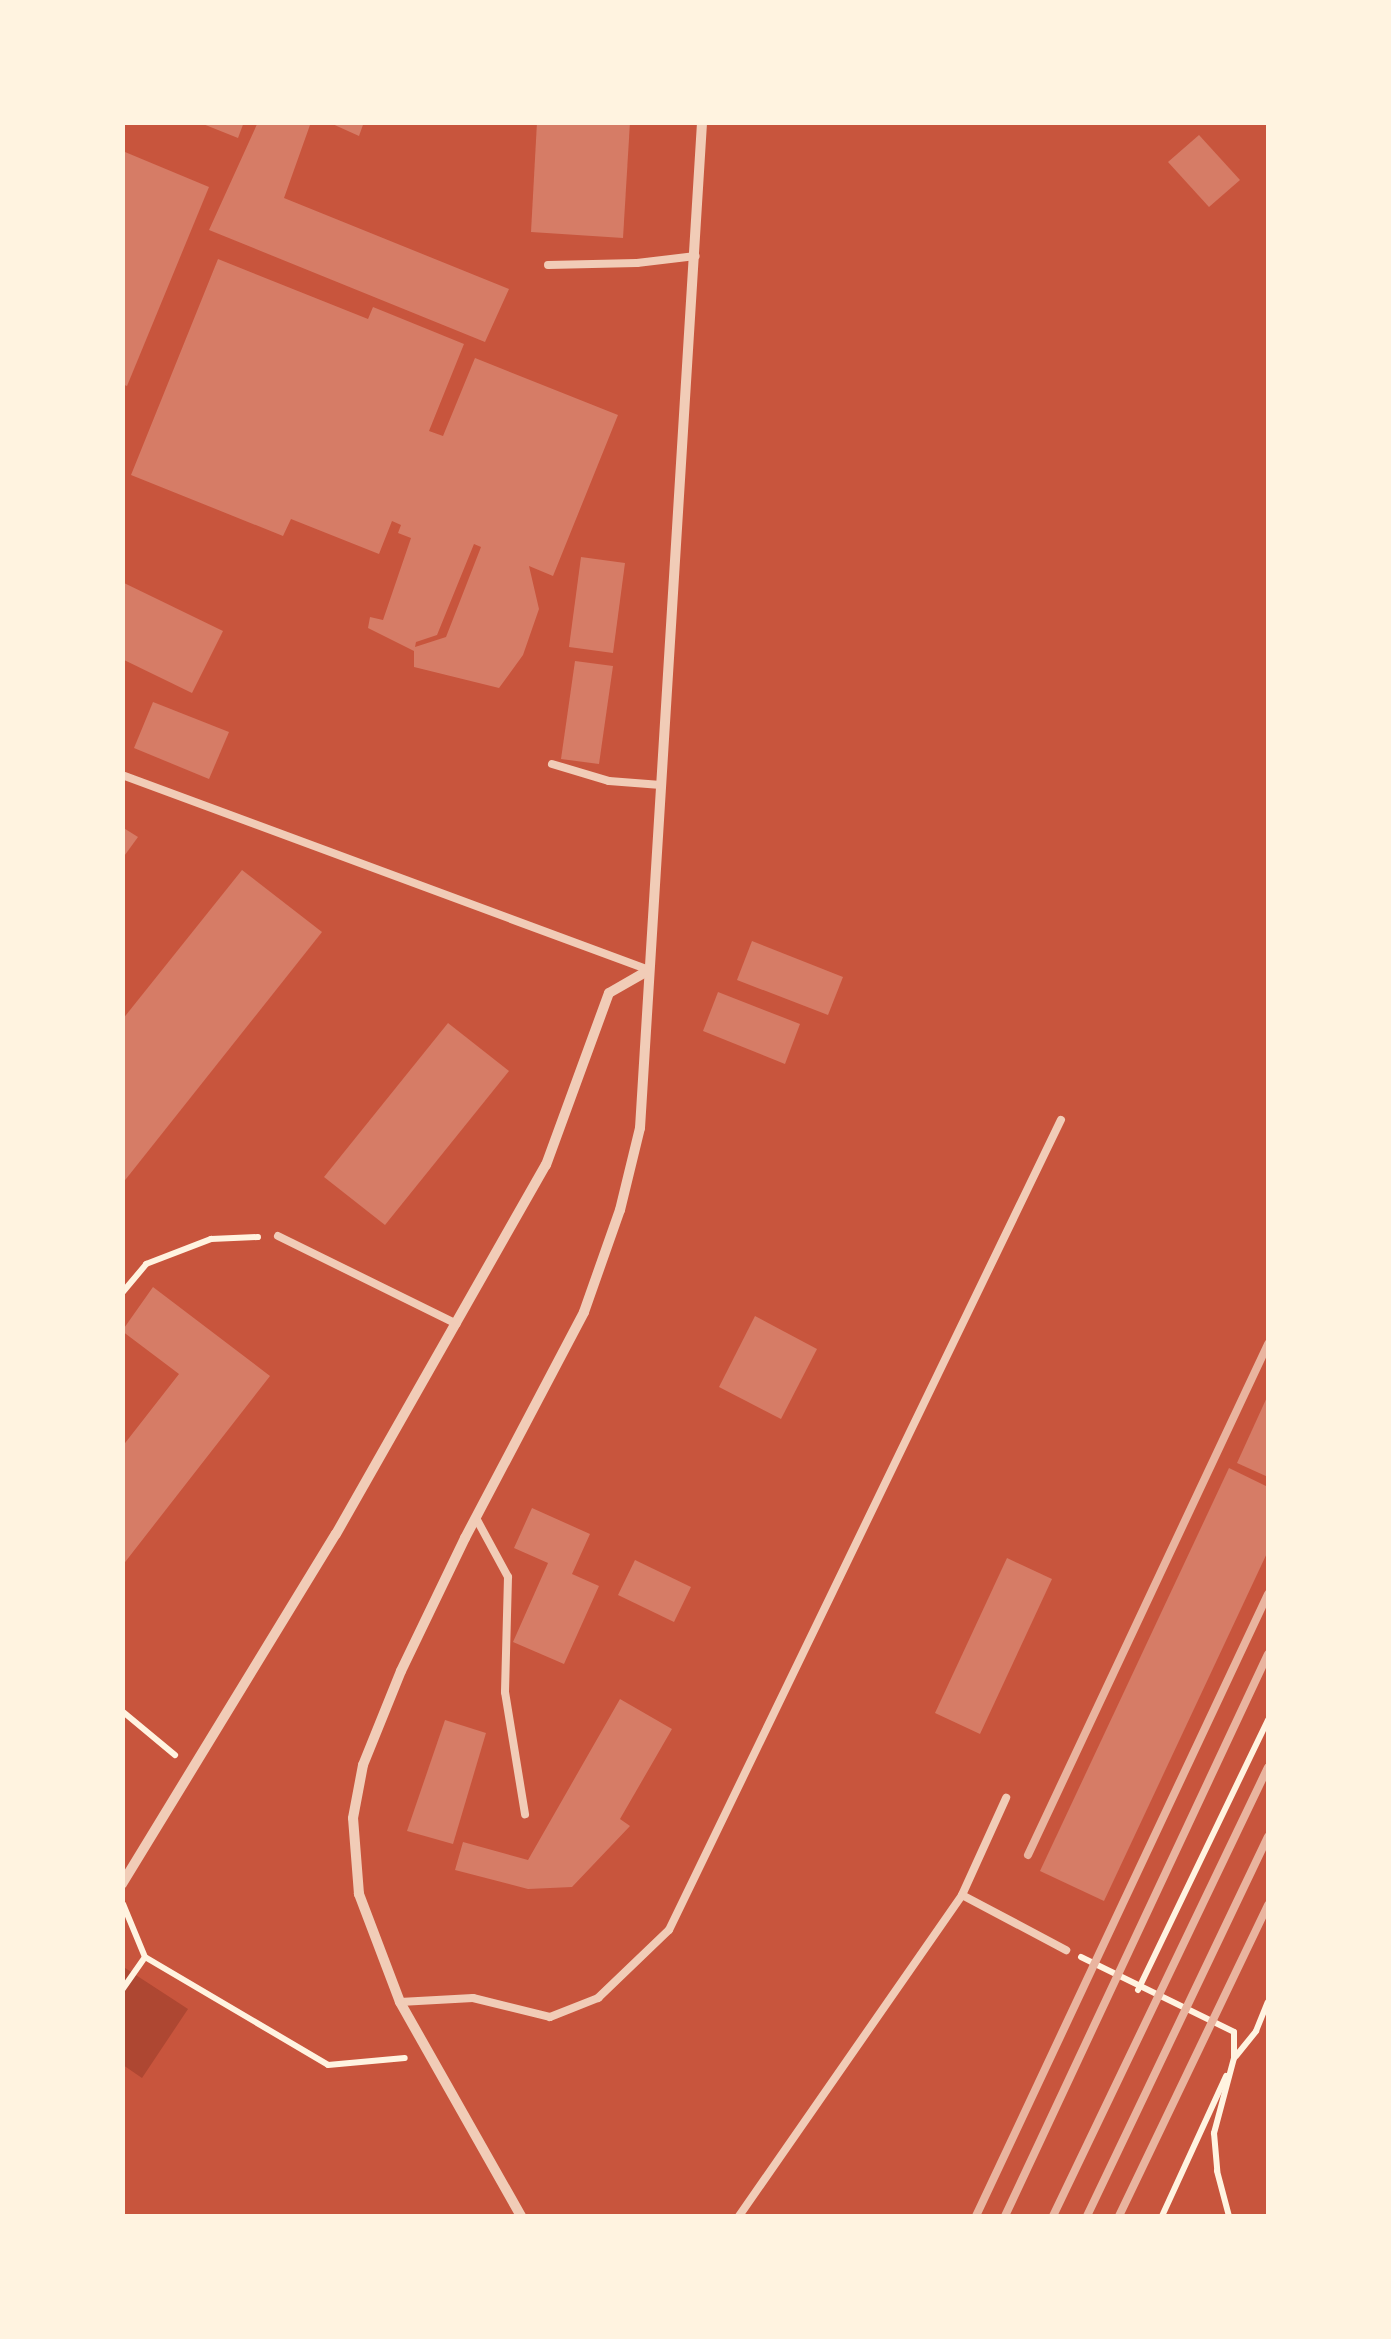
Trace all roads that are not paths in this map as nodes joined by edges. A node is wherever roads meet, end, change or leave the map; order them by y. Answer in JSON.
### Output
{"nodes":[{"id":1,"x":702,"y":122,"type":"edge"},
{"id":2,"x":696,"y":256,"type":"junction"},
{"id":3,"x":548,"y":265,"type":"dead end"},
{"id":4,"x":552,"y":764,"type":"dead end"},
{"id":5,"x":122,"y":775,"type":"edge"},
{"id":6,"x":660,"y":785,"type":"junction"},
{"id":7,"x":649,"y":970,"type":"junction"},
{"id":8,"x":1061,"y":1120,"type":"dead end"},
{"id":9,"x":278,"y":1236,"type":"road end"},
{"id":10,"x":457,"y":1324,"type":"junction"},
{"id":11,"x":476,"y":1518,"type":"junction"},
{"id":12,"x":1006,"y":1798,"type":"dead end"},
{"id":13,"x":524,"y":1814,"type":"dead end"},
{"id":14,"x":122,"y":1884,"type":"edge"},
{"id":15,"x":962,"y":1895,"type":"junction"},
{"id":16,"x":1066,"y":1950,"type":"road end"},
{"id":17,"x":400,"y":2002,"type":"junction"},
{"id":18,"x":521,"y":2216,"type":"edge"},
{"id":19,"x":739,"y":2216,"type":"edge"}],
"edges":[{"from":1,"to":2,"type":"street"},
{"from":2,"to":3,"type":"lane"},
{"from":2,"to":6,"type":"street"},
{"from":4,"to":6,"type":"lane"},
{"from":5,"to":7,"type":"lane"},
{"from":6,"to":7,"type":"street"},
{"from":7,"to":10,"type":"street"},
{"from":7,"to":11,"type":"street"},
{"from":8,"to":17,"type":"lane"},
{"from":9,"to":10,"type":"lane"},
{"from":10,"to":14,"type":"street"},
{"from":11,"to":13,"type":"lane"},
{"from":11,"to":17,"type":"street"},
{"from":12,"to":15,"type":"lane"},
{"from":15,"to":16,"type":"lane"},
{"from":15,"to":19,"type":"lane"},
{"from":17,"to":18,"type":"street"}]}
